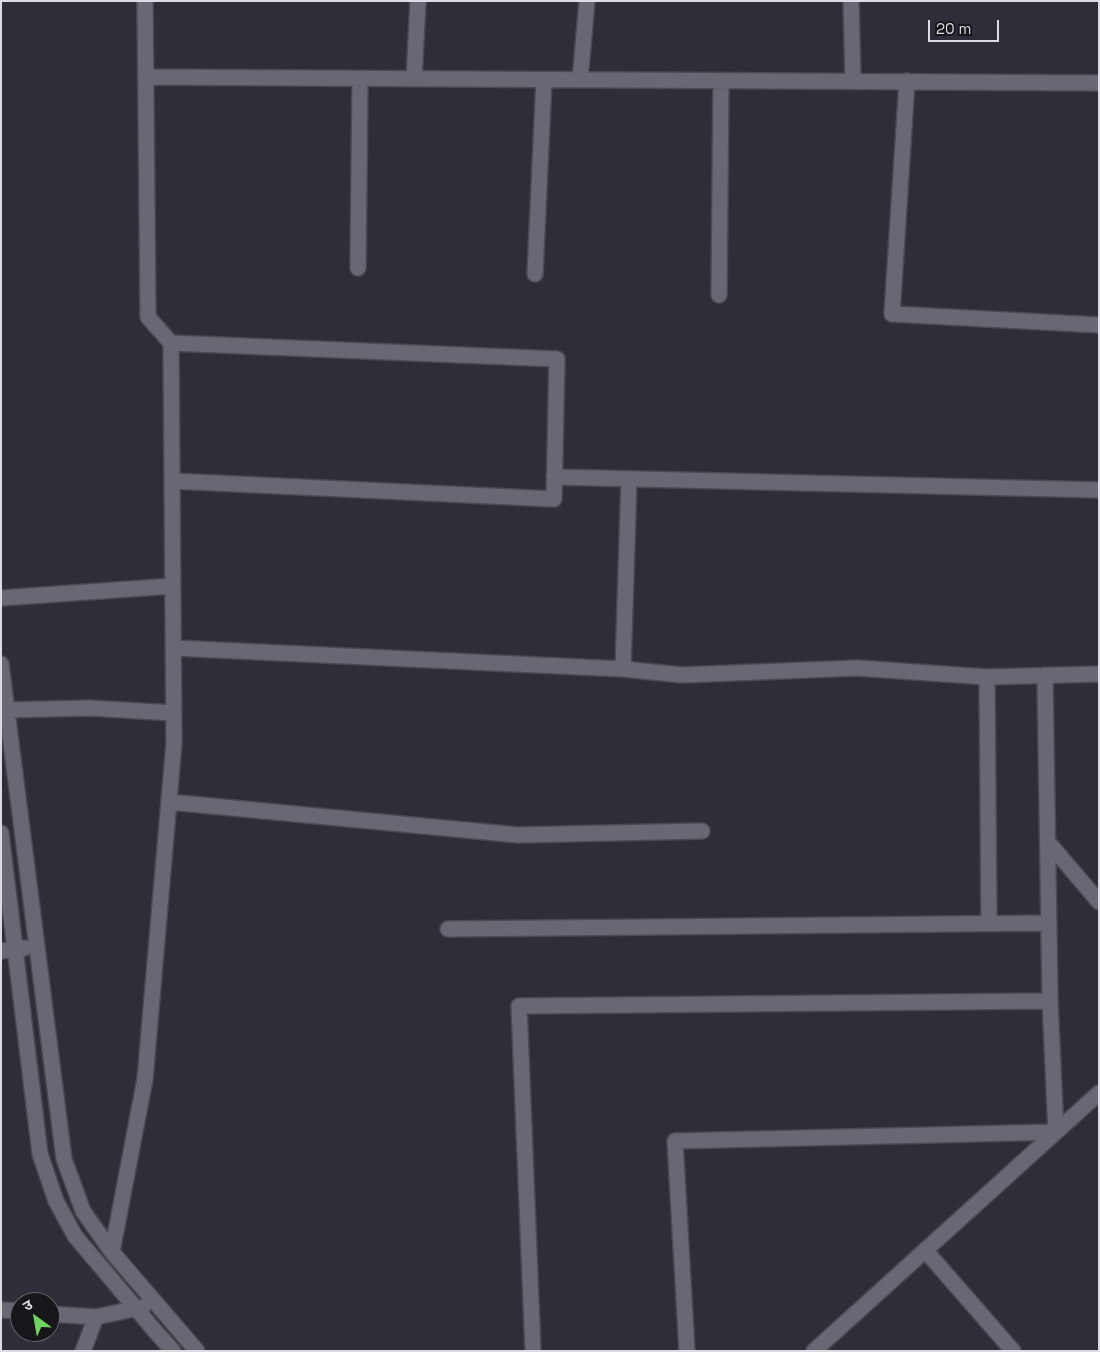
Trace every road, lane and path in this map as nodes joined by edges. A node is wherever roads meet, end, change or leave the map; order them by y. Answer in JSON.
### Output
{"nodes":[{"id":1,"x":145,"y":1,"type":"edge"},
{"id":2,"x":418,"y":1,"type":"edge"},
{"id":3,"x":587,"y":1,"type":"edge"},
{"id":4,"x":851,"y":1,"type":"edge"},
{"id":5,"x":146,"y":77,"type":"junction"},
{"id":6,"x":360,"y":78,"type":"junction"},
{"id":7,"x":414,"y":79,"type":"junction"},
{"id":8,"x":544,"y":80,"type":"junction"},
{"id":9,"x":580,"y":80,"type":"junction"},
{"id":10,"x":721,"y":81,"type":"junction"},
{"id":11,"x":853,"y":81,"type":"junction"},
{"id":12,"x":907,"y":82,"type":"junction"},
{"id":13,"x":1099,"y":83,"type":"edge"},
{"id":14,"x":358,"y":268,"type":"dead end"},
{"id":15,"x":535,"y":274,"type":"dead end"},
{"id":16,"x":719,"y":295,"type":"dead end"},
{"id":17,"x":1099,"y":325,"type":"edge"},
{"id":18,"x":171,"y":343,"type":"junction"},
{"id":19,"x":554,"y":477,"type":"junction"},
{"id":20,"x":629,"y":479,"type":"junction"},
{"id":21,"x":172,"y":481,"type":"junction"},
{"id":22,"x":1099,"y":490,"type":"edge"},
{"id":23,"x":173,"y":586,"type":"junction"},
{"id":24,"x":1,"y":598,"type":"edge"},
{"id":25,"x":173,"y":648,"type":"junction"},
{"id":26,"x":1,"y":664,"type":"edge"},
{"id":27,"x":623,"y":669,"type":"junction"},
{"id":28,"x":1099,"y":674,"type":"edge"},
{"id":29,"x":1045,"y":676,"type":"junction"},
{"id":30,"x":987,"y":677,"type":"junction"},
{"id":31,"x":7,"y":710,"type":"junction"},
{"id":32,"x":174,"y":713,"type":"junction"},
{"id":33,"x":169,"y":802,"type":"junction"},
{"id":34,"x":702,"y":831,"type":"dead end"},
{"id":35,"x":1,"y":833,"type":"edge"},
{"id":36,"x":1048,"y":842,"type":"junction"},
{"id":37,"x":1099,"y":902,"type":"edge"},
{"id":38,"x":1049,"y":923,"type":"junction"},
{"id":39,"x":989,"y":924,"type":"junction"},
{"id":40,"x":448,"y":928,"type":"dead end"},
{"id":41,"x":36,"y":946,"type":"junction"},
{"id":42,"x":8,"y":950,"type":"edge"},
{"id":43,"x":1050,"y":1001,"type":"junction"},
{"id":44,"x":1099,"y":1094,"type":"edge"},
{"id":45,"x":1056,"y":1132,"type":"junction"},
{"id":46,"x":925,"y":1250,"type":"junction"},
{"id":47,"x":112,"y":1252,"type":"junction"},
{"id":48,"x":156,"y":1304,"type":"junction"},
{"id":49,"x":136,"y":1309,"type":"junction"},
{"id":50,"x":60,"y":1315,"type":"edge"},
{"id":51,"x":96,"y":1317,"type":"junction"},
{"id":52,"x":83,"y":1351,"type":"edge"},
{"id":53,"x":173,"y":1351,"type":"edge"},
{"id":54,"x":197,"y":1351,"type":"edge"},
{"id":55,"x":533,"y":1351,"type":"edge"},
{"id":56,"x":687,"y":1351,"type":"edge"},
{"id":57,"x":814,"y":1351,"type":"edge"},
{"id":58,"x":1012,"y":1351,"type":"edge"}],
"edges":[{"from":1,"to":5,"type":"street"},
{"from":2,"to":7,"type":"street"},
{"from":3,"to":9,"type":"street"},
{"from":4,"to":11,"type":"street"},
{"from":5,"to":6,"type":"street"},
{"from":5,"to":18,"type":"street"},
{"from":6,"to":7,"type":"street"},
{"from":6,"to":14,"type":"street"},
{"from":7,"to":8,"type":"street"},
{"from":8,"to":9,"type":"street"},
{"from":8,"to":15,"type":"street"},
{"from":9,"to":10,"type":"street"},
{"from":10,"to":11,"type":"street"},
{"from":10,"to":16,"type":"street"},
{"from":11,"to":12,"type":"street"},
{"from":12,"to":13,"type":"street"},
{"from":12,"to":17,"type":"street"},
{"from":18,"to":19,"type":"street"},
{"from":18,"to":21,"type":"street"},
{"from":19,"to":20,"type":"street"},
{"from":19,"to":21,"type":"street"},
{"from":20,"to":22,"type":"street"},
{"from":20,"to":27,"type":"street"},
{"from":21,"to":23,"type":"street"},
{"from":23,"to":24,"type":"street"},
{"from":23,"to":25,"type":"street"},
{"from":25,"to":27,"type":"street"},
{"from":25,"to":32,"type":"street"},
{"from":26,"to":31,"type":"street"},
{"from":27,"to":30,"type":"street"},
{"from":28,"to":29,"type":"street"},
{"from":29,"to":30,"type":"street"},
{"from":29,"to":36,"type":"street"},
{"from":30,"to":39,"type":"street"},
{"from":31,"to":32,"type":"street"},
{"from":31,"to":41,"type":"street"},
{"from":32,"to":33,"type":"street"},
{"from":33,"to":34,"type":"street"},
{"from":33,"to":47,"type":"street"},
{"from":35,"to":42,"type":"street"},
{"from":36,"to":37,"type":"street"},
{"from":36,"to":38,"type":"street"},
{"from":38,"to":39,"type":"street"},
{"from":38,"to":43,"type":"street"},
{"from":39,"to":40,"type":"street"},
{"from":41,"to":42,"type":"street"},
{"from":41,"to":47,"type":"street"},
{"from":42,"to":49,"type":"street"},
{"from":43,"to":45,"type":"street"},
{"from":43,"to":55,"type":"street"},
{"from":44,"to":45,"type":"street"},
{"from":45,"to":46,"type":"street"},
{"from":45,"to":56,"type":"street"},
{"from":46,"to":57,"type":"street"},
{"from":46,"to":58,"type":"street"},
{"from":47,"to":48,"type":"street"},
{"from":48,"to":49,"type":"street"},
{"from":48,"to":54,"type":"street"},
{"from":49,"to":51,"type":"street"},
{"from":49,"to":53,"type":"street"},
{"from":50,"to":51,"type":"street"},
{"from":51,"to":52,"type":"street"}]}
